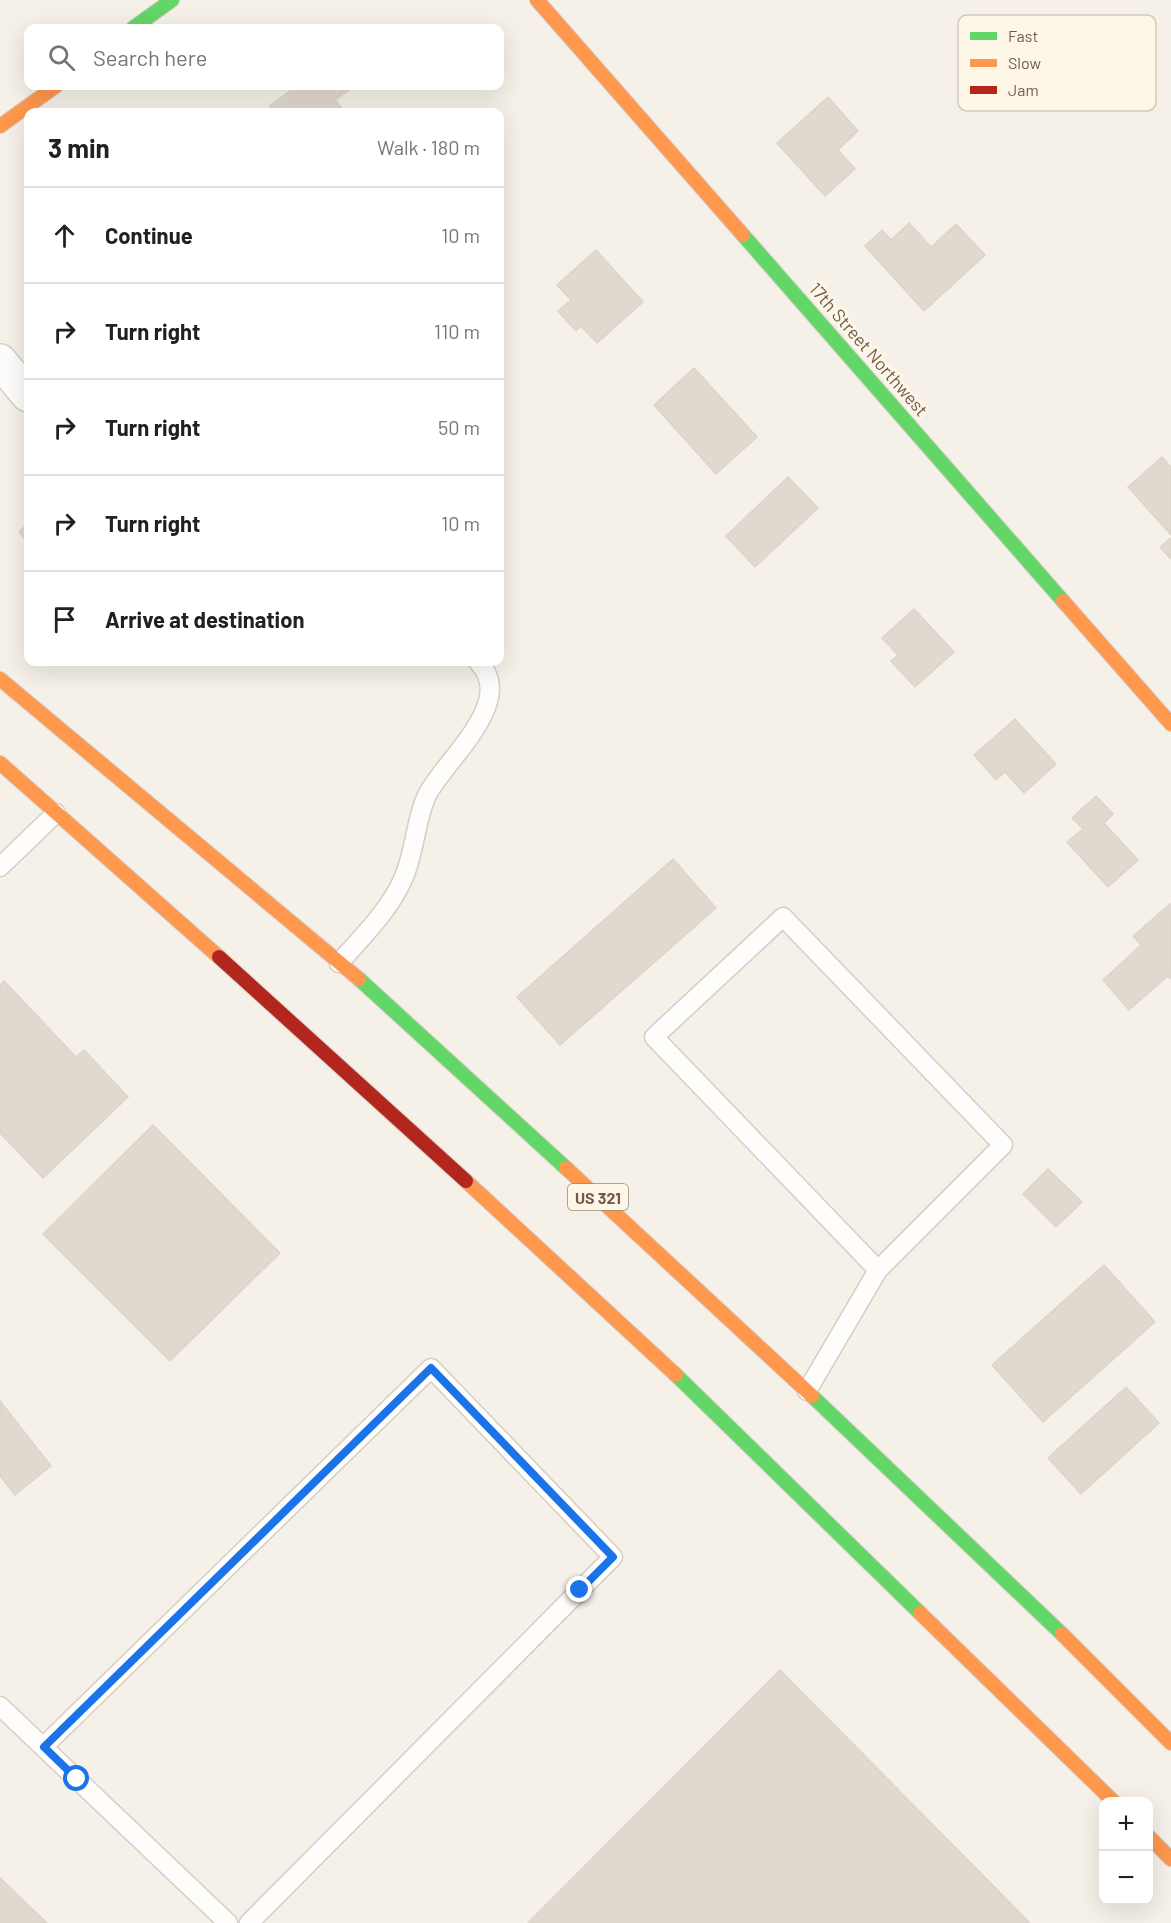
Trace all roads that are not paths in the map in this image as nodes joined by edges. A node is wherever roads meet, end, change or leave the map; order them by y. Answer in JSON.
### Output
{"nodes":[{"id":1,"x":172,"y":0,"type":"edge"},
{"id":2,"x":537,"y":0,"type":"edge"},
{"id":3,"x":139,"y":24,"type":"edge"},
{"id":4,"x":50,"y":90,"type":"edge"},
{"id":5,"x":25,"y":108,"type":"edge"},
{"id":6,"x":24,"y":109,"type":"edge"},
{"id":7,"x":0,"y":126,"type":"edge"},
{"id":8,"x":0,"y":361,"type":"edge"},
{"id":9,"x":24,"y":390,"type":"edge"},
{"id":10,"x":481,"y":666,"type":"edge"},
{"id":11,"x":0,"y":680,"type":"edge"},
{"id":12,"x":1171,"y":724,"type":"edge"},
{"id":13,"x":0,"y":763,"type":"edge"},
{"id":14,"x":56,"y":813,"type":"junction"},
{"id":15,"x":0,"y":867,"type":"edge"},
{"id":16,"x":339,"y":963,"type":"junction"},
{"id":17,"x":878,"y":1270,"type":"junction"},
{"id":18,"x":807,"y":1391,"type":"junction"},
{"id":19,"x":0,"y":1706,"type":"edge"},
{"id":20,"x":1171,"y":1743,"type":"edge"},
{"id":21,"x":44,"y":1747,"type":"junction"},
{"id":22,"x":1109,"y":1797,"type":"edge"},
{"id":23,"x":1153,"y":1840,"type":"edge"},
{"id":24,"x":1171,"y":1859,"type":"edge"},
{"id":25,"x":228,"y":1923,"type":"edge"},
{"id":26,"x":249,"y":1923,"type":"edge"}],
"edges":[{"from":1,"to":3,"type":"main road"},
{"from":2,"to":12,"type":"main road","name":"17th Street Northwest"},
{"from":4,"to":5,"type":"main road"},
{"from":6,"to":7,"type":"main road"},
{"from":8,"to":9,"type":"street"},
{"from":10,"to":16,"type":"lane"},
{"from":11,"to":16,"type":"main road","number":"US 321"},
{"from":13,"to":14,"type":"main road"},
{"from":14,"to":15,"type":"lane"},
{"from":14,"to":22,"type":"main road"},
{"from":16,"to":18,"type":"main road","number":"US 321"},
{"from":17,"to":17,"type":"lane"},
{"from":17,"to":18,"type":"lane"},
{"from":18,"to":20,"type":"main road","number":"US 321"},
{"from":19,"to":21,"type":"lane"},
{"from":21,"to":25,"type":"lane"},
{"from":21,"to":26,"type":"lane"},
{"from":23,"to":24,"type":"main road"}]}
